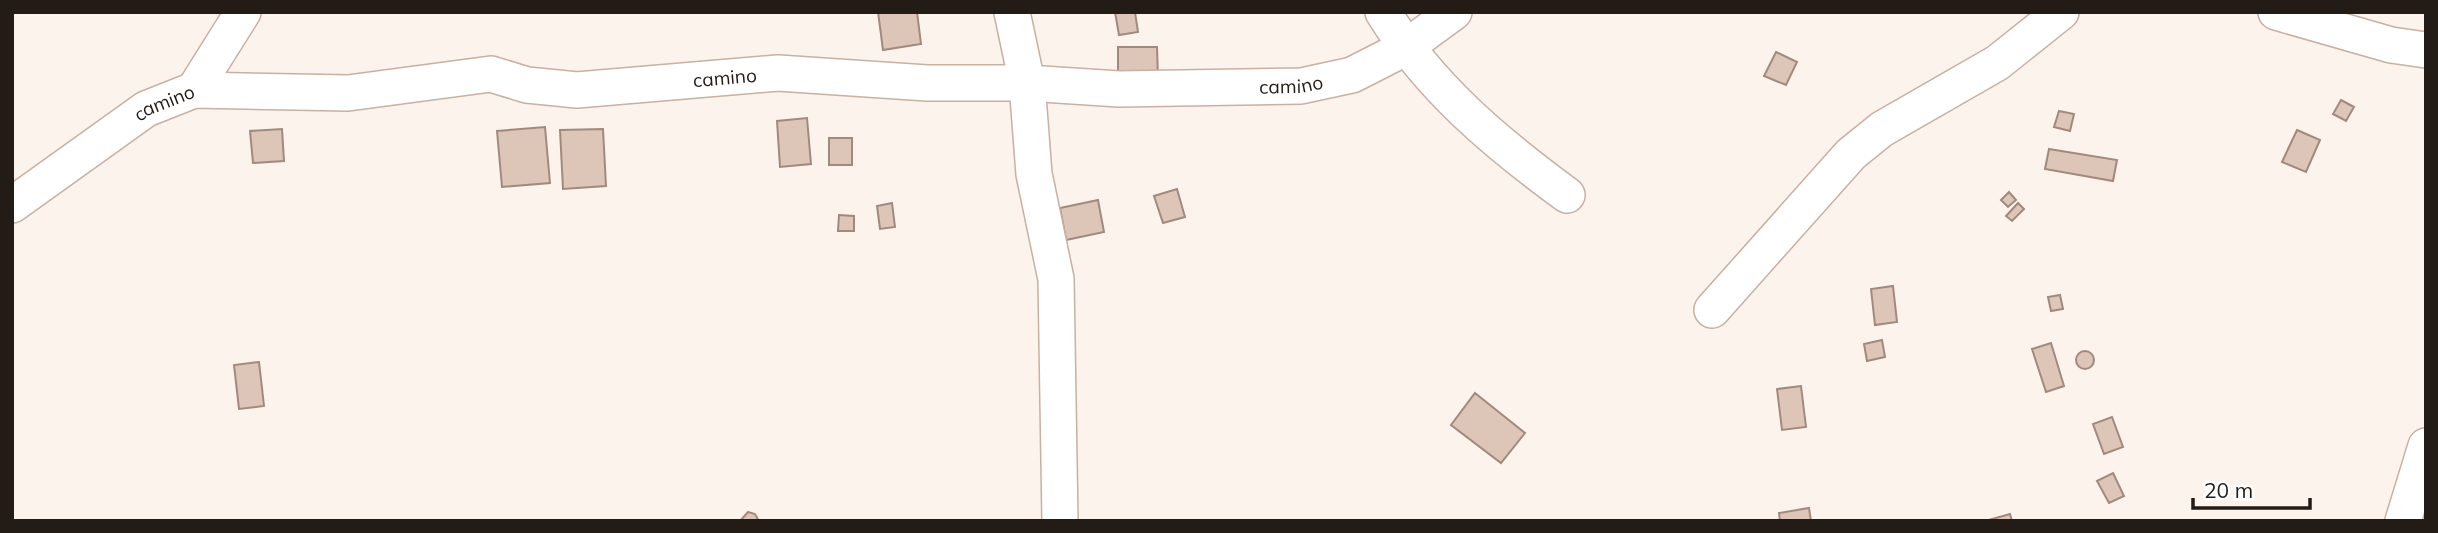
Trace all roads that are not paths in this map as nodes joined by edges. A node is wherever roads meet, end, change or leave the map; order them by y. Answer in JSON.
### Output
{"nodes":[{"id":1,"x":243,"y":12,"type":"edge"},
{"id":2,"x":1012,"y":12,"type":"edge"},
{"id":3,"x":1383,"y":12,"type":"edge"},
{"id":4,"x":1454,"y":12,"type":"edge"},
{"id":5,"x":2061,"y":12,"type":"edge"},
{"id":6,"x":2276,"y":12,"type":"edge"},
{"id":7,"x":1405,"y":48,"type":"junction"},
{"id":8,"x":2426,"y":50,"type":"edge"},
{"id":9,"x":1027,"y":83,"type":"junction"},
{"id":10,"x":194,"y":90,"type":"junction"},
{"id":11,"x":1567,"y":195,"type":"dead end"},
{"id":12,"x":12,"y":205,"type":"edge"},
{"id":13,"x":1712,"y":310,"type":"dead end"},
{"id":14,"x":2426,"y":446,"type":"edge"},
{"id":15,"x":1060,"y":521,"type":"edge"},
{"id":16,"x":2403,"y":521,"type":"edge"}],
"edges":[{"from":1,"to":10,"type":"street"},
{"from":2,"to":9,"type":"street"},
{"from":3,"to":7,"type":"street"},
{"from":4,"to":7,"type":"street","name":"camino"},
{"from":5,"to":13,"type":"street"},
{"from":6,"to":8,"type":"street"},
{"from":7,"to":9,"type":"street","name":"camino"},
{"from":7,"to":11,"type":"street"},
{"from":9,"to":10,"type":"street","name":"camino"},
{"from":9,"to":15,"type":"street"},
{"from":10,"to":12,"type":"street","name":"camino"},
{"from":14,"to":16,"type":"street"}]}
